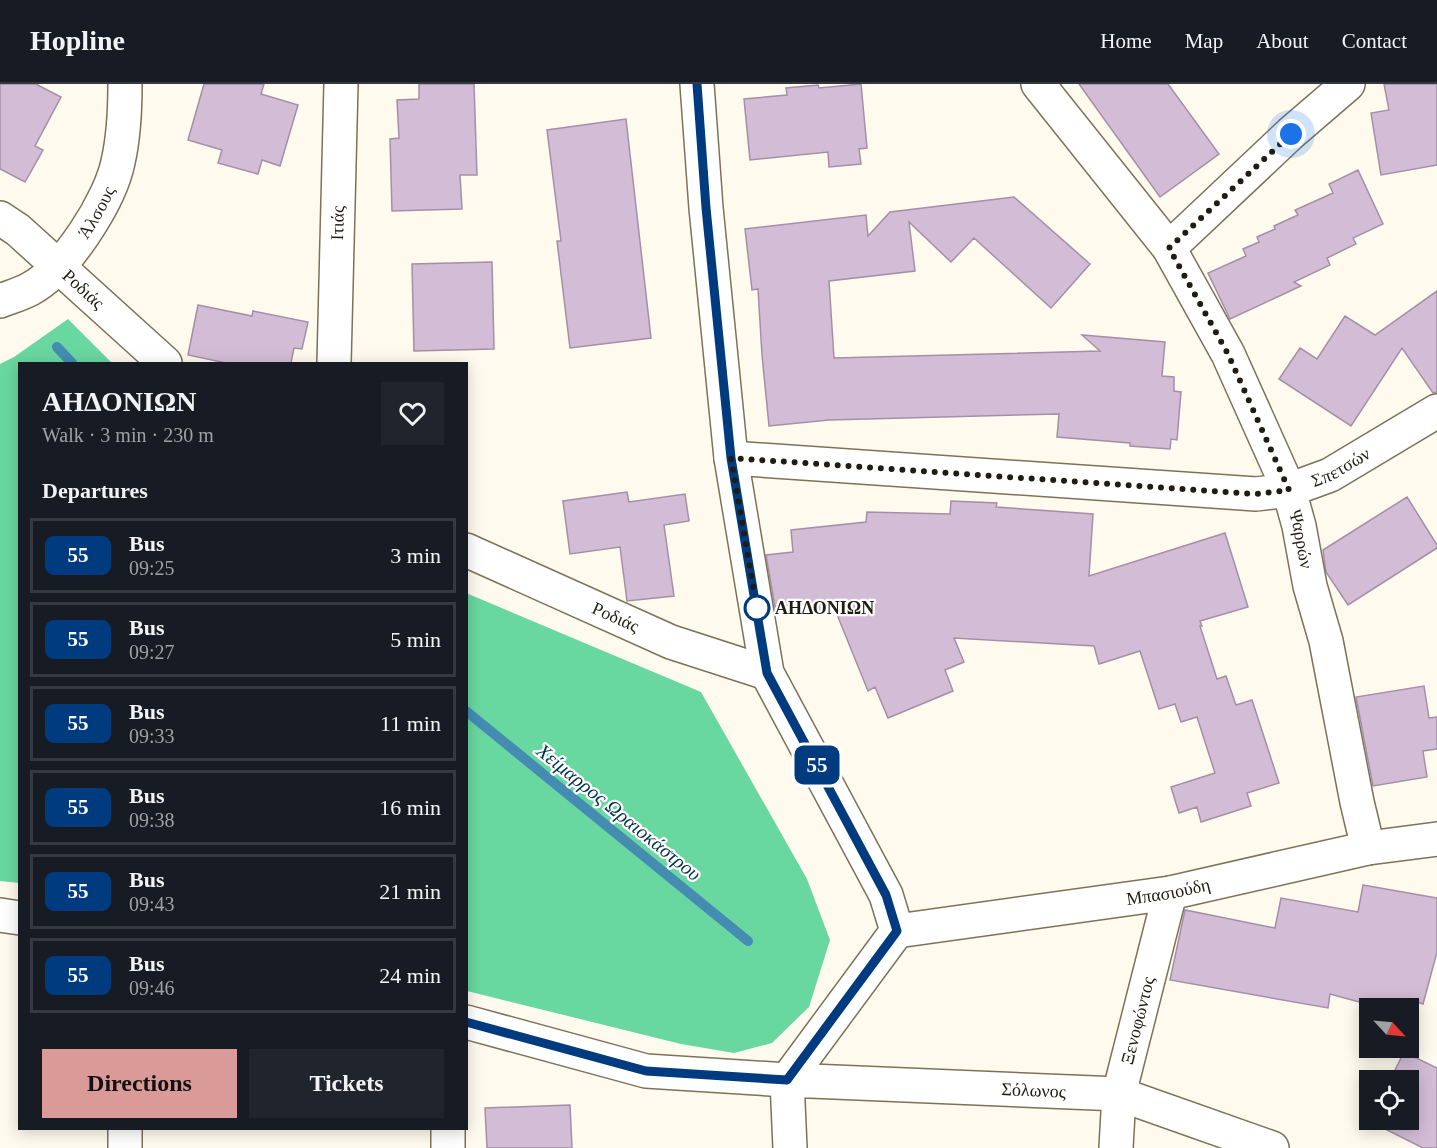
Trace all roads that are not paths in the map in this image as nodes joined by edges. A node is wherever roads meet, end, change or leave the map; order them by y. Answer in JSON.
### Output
{"nodes":[{"id":1,"x":125,"y":84,"type":"edge"},
{"id":2,"x":341,"y":84,"type":"edge"},
{"id":3,"x":697,"y":84,"type":"edge"},
{"id":4,"x":1038,"y":84,"type":"edge"},
{"id":5,"x":1348,"y":84,"type":"edge"},
{"id":6,"x":0,"y":218,"type":"edge"},
{"id":7,"x":1169,"y":248,"type":"junction"},
{"id":8,"x":58,"y":267,"type":"junction"},
{"id":9,"x":0,"y":301,"type":"edge"},
{"id":10,"x":164,"y":362,"type":"edge"},
{"id":11,"x":334,"y":362,"type":"edge"},
{"id":12,"x":1437,"y":411,"type":"edge"},
{"id":13,"x":731,"y":458,"type":"junction"},
{"id":14,"x":1289,"y":490,"type":"junction"},
{"id":15,"x":468,"y":551,"type":"edge"},
{"id":16,"x":767,"y":673,"type":"junction"},
{"id":17,"x":1437,"y":839,"type":"edge"},
{"id":18,"x":1368,"y":848,"type":"junction"},
{"id":19,"x":1170,"y":892,"type":"junction"},
{"id":20,"x":0,"y":915,"type":"edge"},
{"id":21,"x":18,"y":918,"type":"edge"},
{"id":22,"x":897,"y":931,"type":"junction"},
{"id":23,"x":468,"y":1023,"type":"edge"},
{"id":24,"x":787,"y":1080,"type":"junction"},
{"id":25,"x":1119,"y":1094,"type":"junction"},
{"id":26,"x":125,"y":1130,"type":"edge"},
{"id":27,"x":448,"y":1130,"type":"edge"},
{"id":28,"x":125,"y":1148,"type":"edge"},
{"id":29,"x":448,"y":1148,"type":"edge"},
{"id":30,"x":790,"y":1148,"type":"edge"},
{"id":31,"x":1116,"y":1148,"type":"edge"},
{"id":32,"x":1272,"y":1148,"type":"edge"}],
"edges":[{"from":1,"to":8,"type":"street","name":"Άλσους"},
{"from":2,"to":11,"type":"street","name":"Ιτιάς"},
{"from":3,"to":13,"type":"street"},
{"from":4,"to":7,"type":"street","name":"Ψαρρών"},
{"from":5,"to":7,"type":"street"},
{"from":6,"to":8,"type":"street","name":"Ροδιάς"},
{"from":7,"to":14,"type":"street","name":"Ψαρρών"},
{"from":8,"to":9,"type":"street","name":"Άλσους"},
{"from":8,"to":10,"type":"street","name":"Ροδιάς"},
{"from":12,"to":14,"type":"street","name":"Σπετσών"},
{"from":13,"to":14,"type":"street","name":"Σπετσών"},
{"from":13,"to":16,"type":"street"},
{"from":14,"to":18,"type":"street","name":"Ψαρρών"},
{"from":15,"to":16,"type":"street","name":"Ροδιάς"},
{"from":16,"to":22,"type":"street"},
{"from":17,"to":18,"type":"street","name":"Μπασιούδη"},
{"from":18,"to":19,"type":"street","name":"Μπασιούδη"},
{"from":19,"to":22,"type":"street","name":"Μπασιούδη"},
{"from":19,"to":25,"type":"street","name":"Ξενοφώντος"},
{"from":20,"to":21,"type":"street"},
{"from":22,"to":24,"type":"street"},
{"from":23,"to":24,"type":"street"},
{"from":24,"to":25,"type":"street","name":"Σόλωνος"},
{"from":24,"to":30,"type":"street"},
{"from":25,"to":31,"type":"street","name":"Ξενοφώντος"},
{"from":25,"to":32,"type":"street","name":"Σόλωνος"},
{"from":26,"to":28,"type":"street"},
{"from":27,"to":29,"type":"street"}]}
